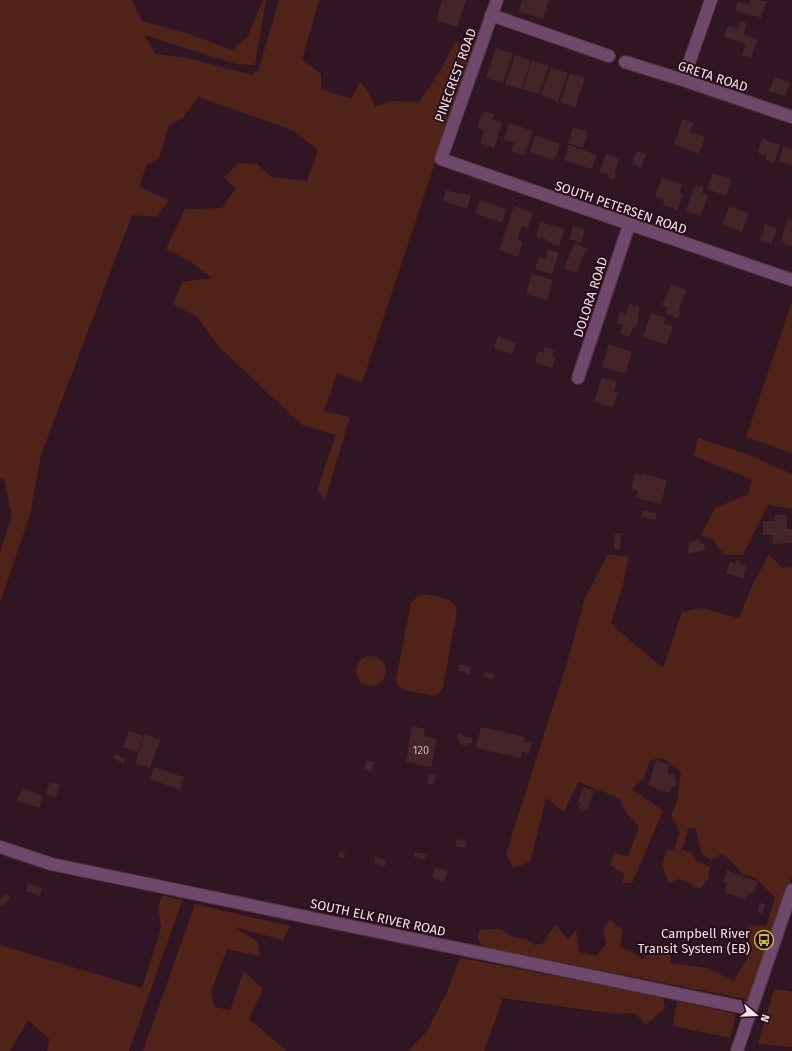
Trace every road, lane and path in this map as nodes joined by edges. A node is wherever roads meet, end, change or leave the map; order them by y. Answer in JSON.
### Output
{"nodes":[{"id":1,"x":497,"y":0,"type":"edge"},
{"id":2,"x":711,"y":0,"type":"edge"},
{"id":3,"x":491,"y":15,"type":"junction"},
{"id":4,"x":609,"y":56,"type":"dead end"},
{"id":5,"x":625,"y":62,"type":"dead end"},
{"id":6,"x":683,"y":80,"type":"junction"},
{"id":7,"x":792,"y":117,"type":"edge"},
{"id":8,"x":440,"y":159,"type":"joint"},
{"id":9,"x":628,"y":225,"type":"junction"},
{"id":10,"x":792,"y":280,"type":"edge"},
{"id":11,"x":578,"y":378,"type":"dead end"},
{"id":12,"x":0,"y":847,"type":"edge"},
{"id":13,"x":792,"y":890,"type":"edge"},
{"id":14,"x":751,"y":1009,"type":"junction"},
{"id":15,"x":737,"y":1051,"type":"edge"}],
"edges":[{"from":1,"to":3,"type":"street","name":"PINECREST ROAD"},
{"from":2,"to":6,"type":"street"},
{"from":3,"to":4,"type":"street"},
{"from":3,"to":8,"type":"street","name":"PINECREST ROAD"},
{"from":5,"to":6,"type":"street","name":"GRETA ROAD"},
{"from":6,"to":7,"type":"street","name":"GRETA ROAD"},
{"from":8,"to":9,"type":"street","name":"SOUTH PETERSEN ROAD"},
{"from":9,"to":10,"type":"street","name":"SOUTH PETERSEN ROAD"},
{"from":9,"to":11,"type":"street","name":"DOLORA ROAD"},
{"from":12,"to":14,"type":"street","name":"SOUTH ELK RIVER ROAD"},
{"from":13,"to":14,"type":"street"},
{"from":14,"to":15,"type":"street"}]}
